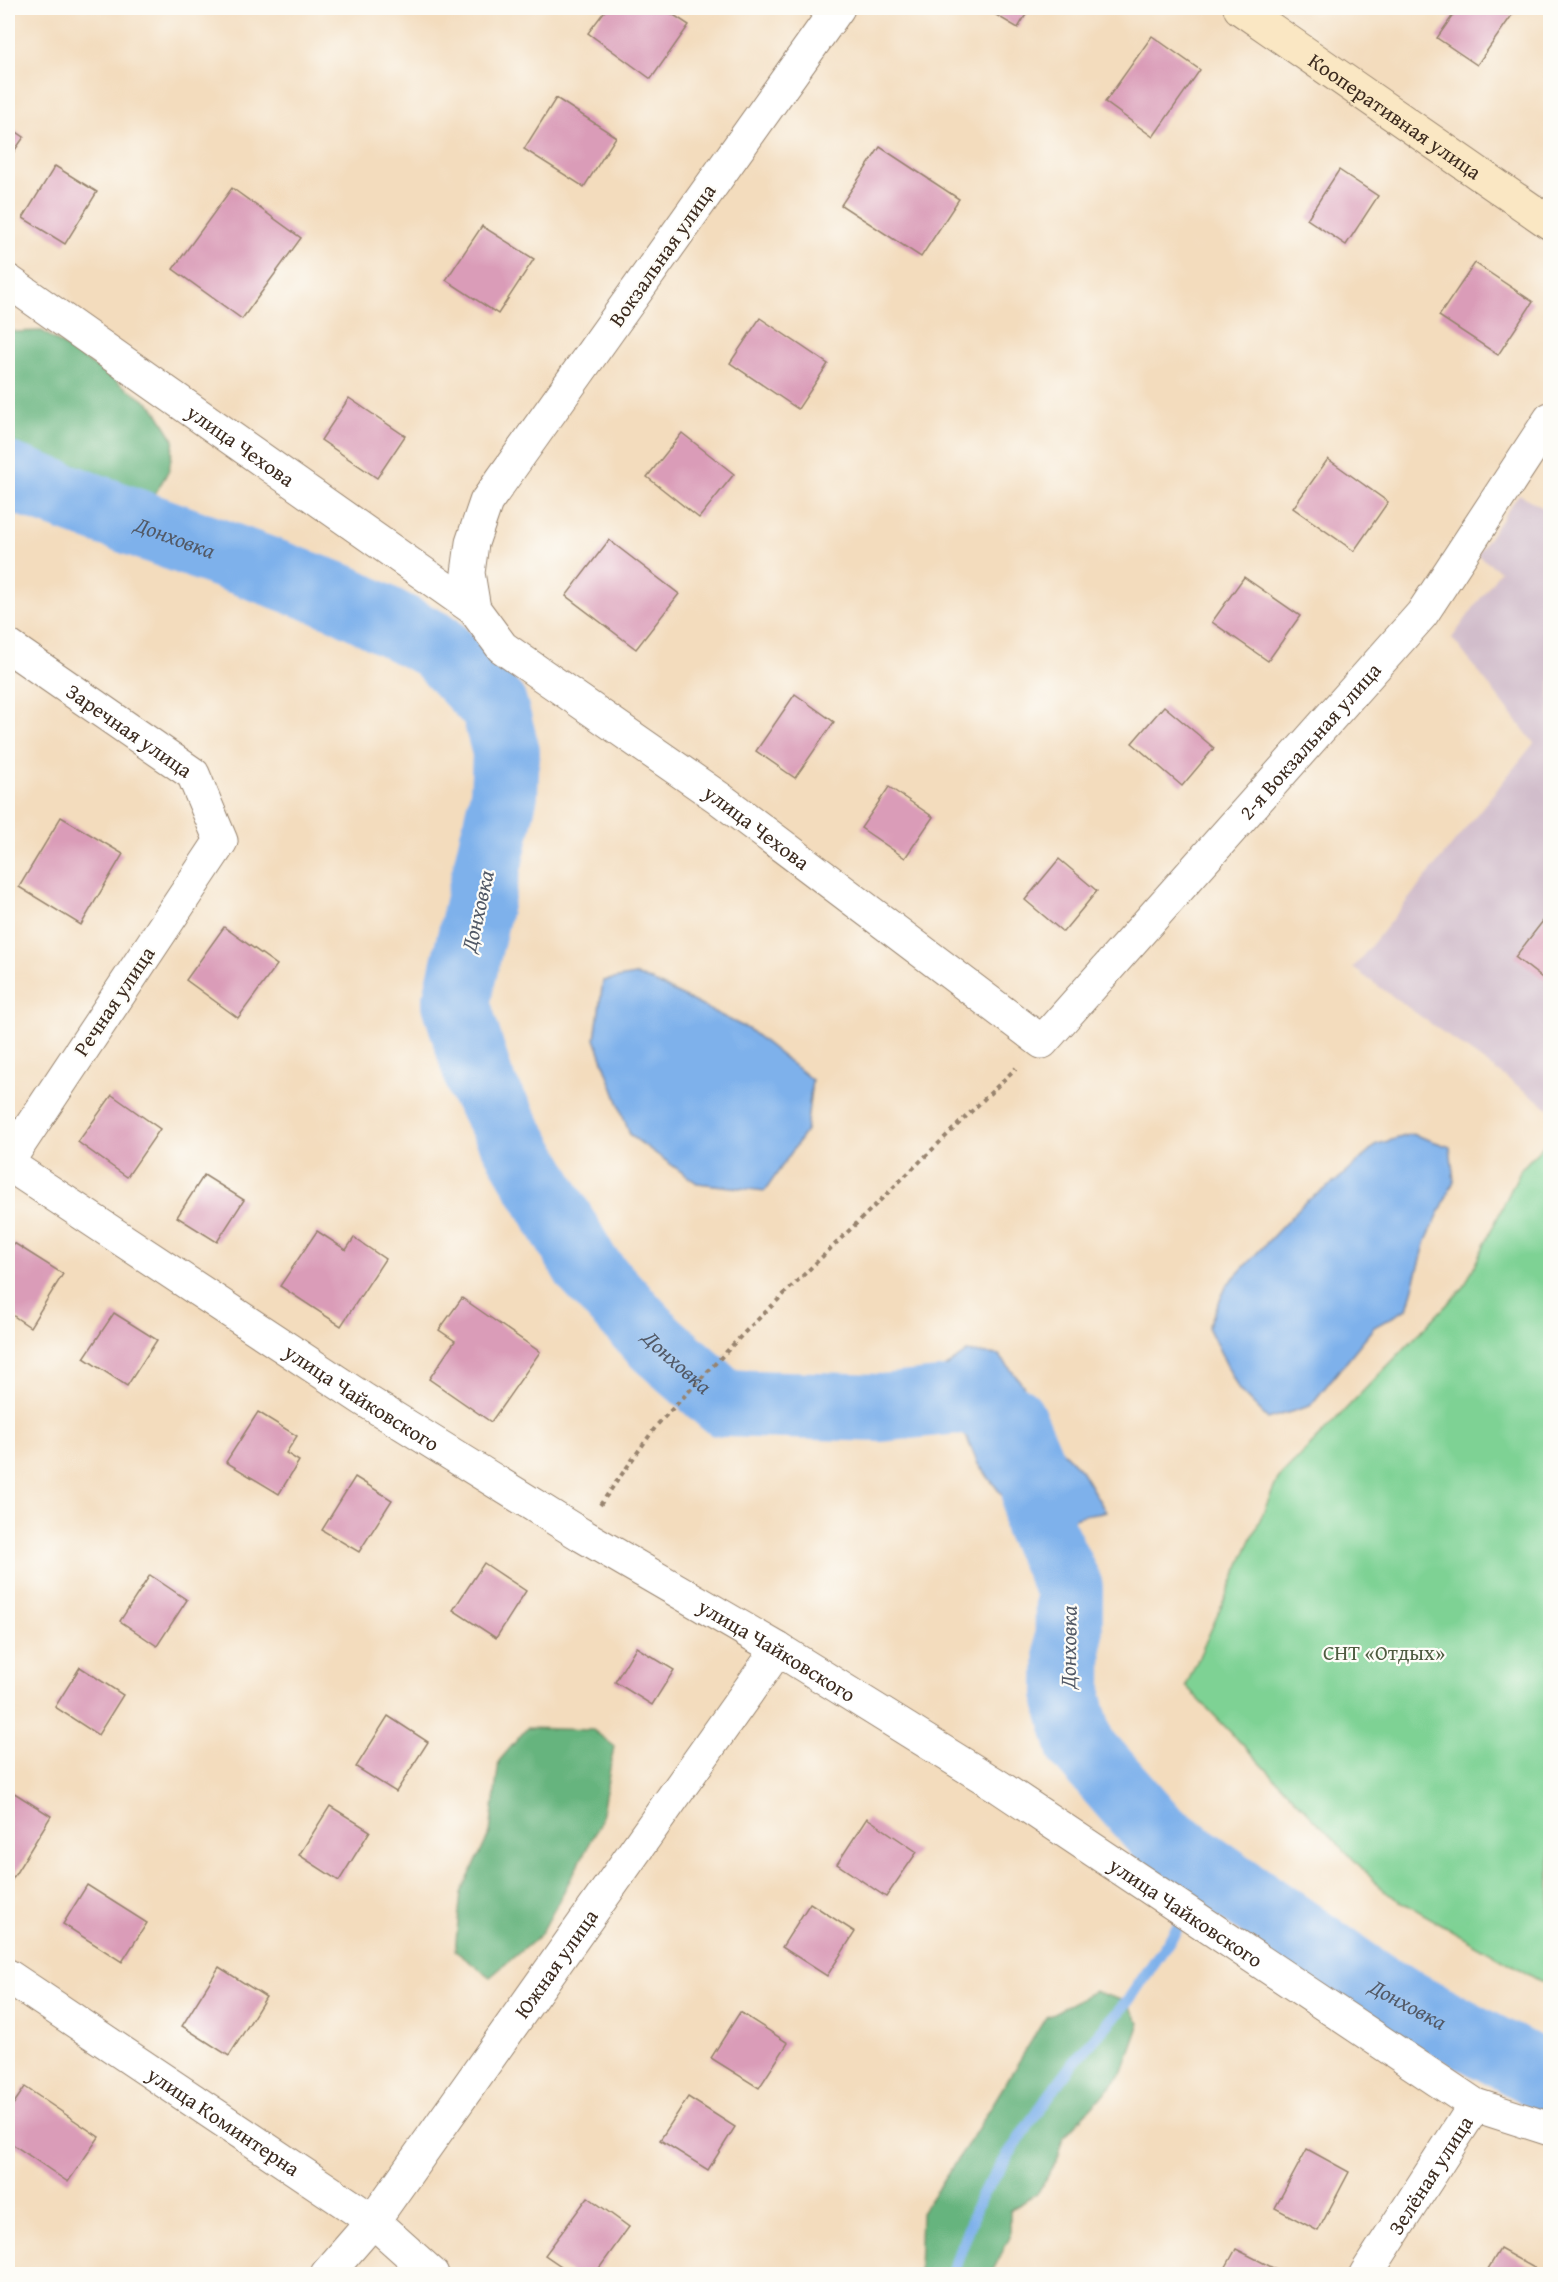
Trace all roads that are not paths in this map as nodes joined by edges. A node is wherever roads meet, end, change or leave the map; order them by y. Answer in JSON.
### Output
{"nodes":[{"id":1,"x":838,"y":8,"type":"edge"},
{"id":2,"x":1240,"y":8,"type":"edge"},
{"id":3,"x":1551,"y":222,"type":"edge"},
{"id":4,"x":8,"y":282,"type":"edge"},
{"id":5,"x":1551,"y":419,"type":"edge"},
{"id":6,"x":486,"y":502,"type":"joint"},
{"id":7,"x":474,"y":609,"type":"junction"},
{"id":8,"x":8,"y":646,"type":"edge"},
{"id":9,"x":221,"y":841,"type":"joint"},
{"id":10,"x":1042,"y":1042,"type":"joint"},
{"id":11,"x":8,"y":1163,"type":"edge"},
{"id":12,"x":778,"y":1649,"type":"junction"},
{"id":13,"x":8,"y":1976,"type":"edge"},
{"id":14,"x":1475,"y":2105,"type":"junction"},
{"id":15,"x":1551,"y":2129,"type":"edge"},
{"id":16,"x":373,"y":2221,"type":"junction"},
{"id":17,"x":327,"y":2274,"type":"edge"},
{"id":18,"x":432,"y":2274,"type":"edge"},
{"id":19,"x":1366,"y":2274,"type":"edge"}],
"edges":[{"from":1,"to":6,"type":"street","name":"Вокзальная улица"},
{"from":2,"to":3,"type":"street","name":"Кооперативная улица"},
{"from":4,"to":7,"type":"street","name":"улица Чехова"},
{"from":5,"to":10,"type":"street","name":"2-я Вокзальная улица"},
{"from":6,"to":7,"type":"street","name":"улица Чехова"},
{"from":7,"to":10,"type":"street","name":"улица Чехова"},
{"from":8,"to":9,"type":"street","name":"Заречная улица"},
{"from":9,"to":11,"type":"street","name":"Речная улица"},
{"from":11,"to":12,"type":"street","name":"улица Чайковского"},
{"from":12,"to":14,"type":"street","name":"улица Чайковского"},
{"from":12,"to":16,"type":"street","name":"Южная улица"},
{"from":13,"to":16,"type":"street","name":"улица Коминтерна"},
{"from":14,"to":15,"type":"street","name":"улица Чайковского"},
{"from":14,"to":19,"type":"street","name":"Зелёная улица"},
{"from":16,"to":17,"type":"street","name":"Южная улица"},
{"from":16,"to":18,"type":"street","name":"улица Коминтерна"}]}
